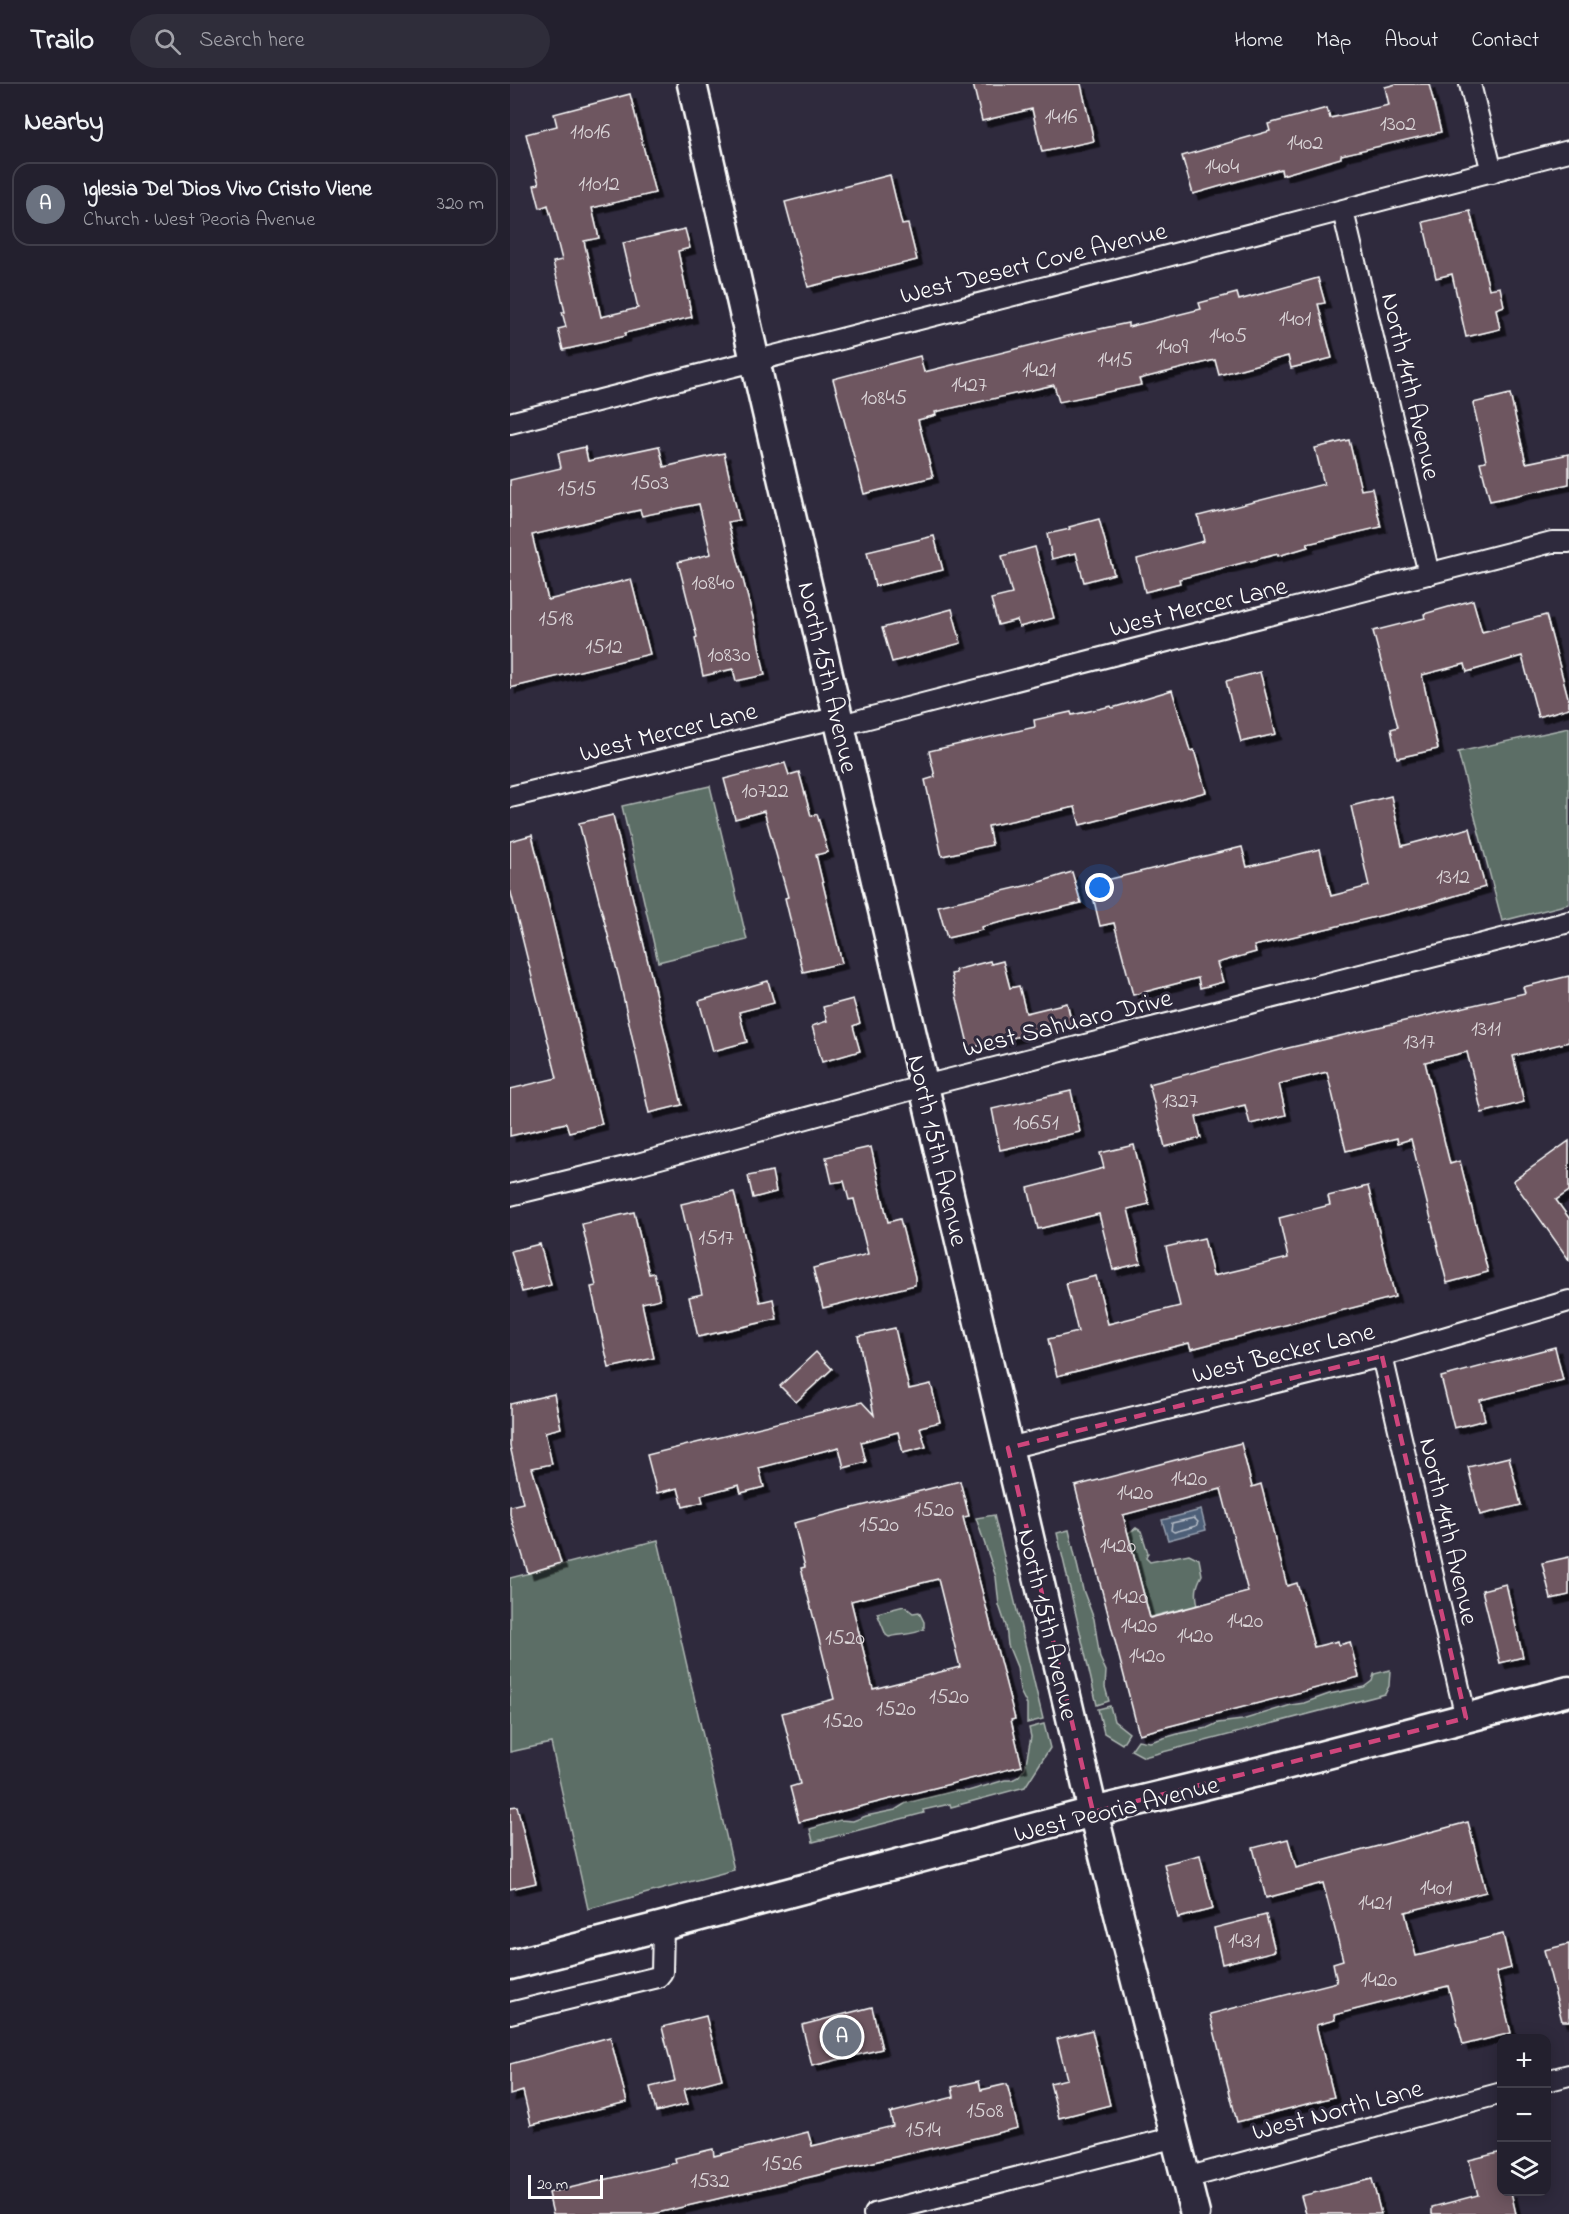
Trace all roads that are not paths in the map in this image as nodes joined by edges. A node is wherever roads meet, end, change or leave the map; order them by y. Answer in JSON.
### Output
{"nodes":[{"id":1,"x":692,"y":84,"type":"edge"},
{"id":2,"x":1470,"y":84,"type":"edge"},
{"id":3,"x":1569,"y":151,"type":"edge"},
{"id":4,"x":1492,"y":172,"type":"junction"},
{"id":5,"x":1342,"y":211,"type":"junction"},
{"id":6,"x":754,"y":361,"type":"junction"},
{"id":7,"x":510,"y":423,"type":"edge"},
{"id":8,"x":1569,"y":542,"type":"edge"},
{"id":9,"x":1429,"y":574,"type":"junction"},
{"id":10,"x":840,"y":721,"type":"junction"},
{"id":11,"x":510,"y":797,"type":"edge"},
{"id":12,"x":1569,"y":922,"type":"edge"},
{"id":13,"x":924,"y":1086,"type":"junction"},
{"id":14,"x":510,"y":1195,"type":"edge"},
{"id":15,"x":1569,"y":1301,"type":"edge"},
{"id":16,"x":1382,"y":1356,"type":"junction"},
{"id":17,"x":1008,"y":1448,"type":"junction"},
{"id":18,"x":1569,"y":1691,"type":"edge"},
{"id":19,"x":1466,"y":1718,"type":"junction"},
{"id":20,"x":1093,"y":1812,"type":"junction"},
{"id":21,"x":663,"y":1926,"type":"junction"},
{"id":22,"x":510,"y":1965,"type":"edge"},
{"id":23,"x":510,"y":2013,"type":"edge"},
{"id":24,"x":1569,"y":2075,"type":"edge"},
{"id":25,"x":1551,"y":2080,"type":"edge"},
{"id":26,"x":1497,"y":2094,"type":"edge"},
{"id":27,"x":1176,"y":2137,"type":"junction"},
{"id":28,"x":1186,"y":2178,"type":"junction"},
{"id":29,"x":874,"y":2214,"type":"edge"},
{"id":30,"x":1195,"y":2214,"type":"edge"}],
"edges":[{"from":1,"to":6,"type":"street","name":"North 15th Avenue"},
{"from":2,"to":4,"type":"street"},
{"from":3,"to":4,"type":"street","name":"West Desert Cove Avenue"},
{"from":4,"to":5,"type":"street","name":"West Desert Cove Avenue"},
{"from":5,"to":6,"type":"street","name":"West Desert Cove Avenue"},
{"from":5,"to":9,"type":"street","name":"North 14th Avenue"},
{"from":6,"to":7,"type":"street","name":"West Desert Cove Avenue"},
{"from":6,"to":10,"type":"street","name":"North 15th Avenue"},
{"from":8,"to":9,"type":"street","name":"West Mercer Lane"},
{"from":9,"to":10,"type":"street","name":"West Mercer Lane"},
{"from":10,"to":11,"type":"street","name":"West Mercer Lane"},
{"from":10,"to":13,"type":"street","name":"North 15th Avenue"},
{"from":12,"to":13,"type":"street","name":"West Sahuaro Drive"},
{"from":13,"to":14,"type":"street","name":"West Sahuaro Drive"},
{"from":13,"to":17,"type":"street","name":"North 15th Avenue"},
{"from":15,"to":16,"type":"street","name":"West Becker Lane"},
{"from":16,"to":17,"type":"street","name":"West Becker Lane"},
{"from":16,"to":19,"type":"street","name":"North 14th Avenue"},
{"from":17,"to":20,"type":"street","name":"North 15th Avenue"},
{"from":18,"to":19,"type":"street","name":"West Peoria Avenue"},
{"from":19,"to":20,"type":"street","name":"West Peoria Avenue"},
{"from":20,"to":21,"type":"street","name":"West Peoria Avenue"},
{"from":20,"to":27,"type":"street","name":"North 15th Avenue"},
{"from":21,"to":22,"type":"street","name":"West Peoria Avenue"},
{"from":21,"to":23,"type":"street"},
{"from":24,"to":25,"type":"street"},
{"from":26,"to":28,"type":"street","name":"West North Lane"},
{"from":27,"to":28,"type":"street","name":"North 15th Avenue"},
{"from":27,"to":29,"type":"street"},
{"from":28,"to":30,"type":"street","name":"North 15th Avenue"}]}
